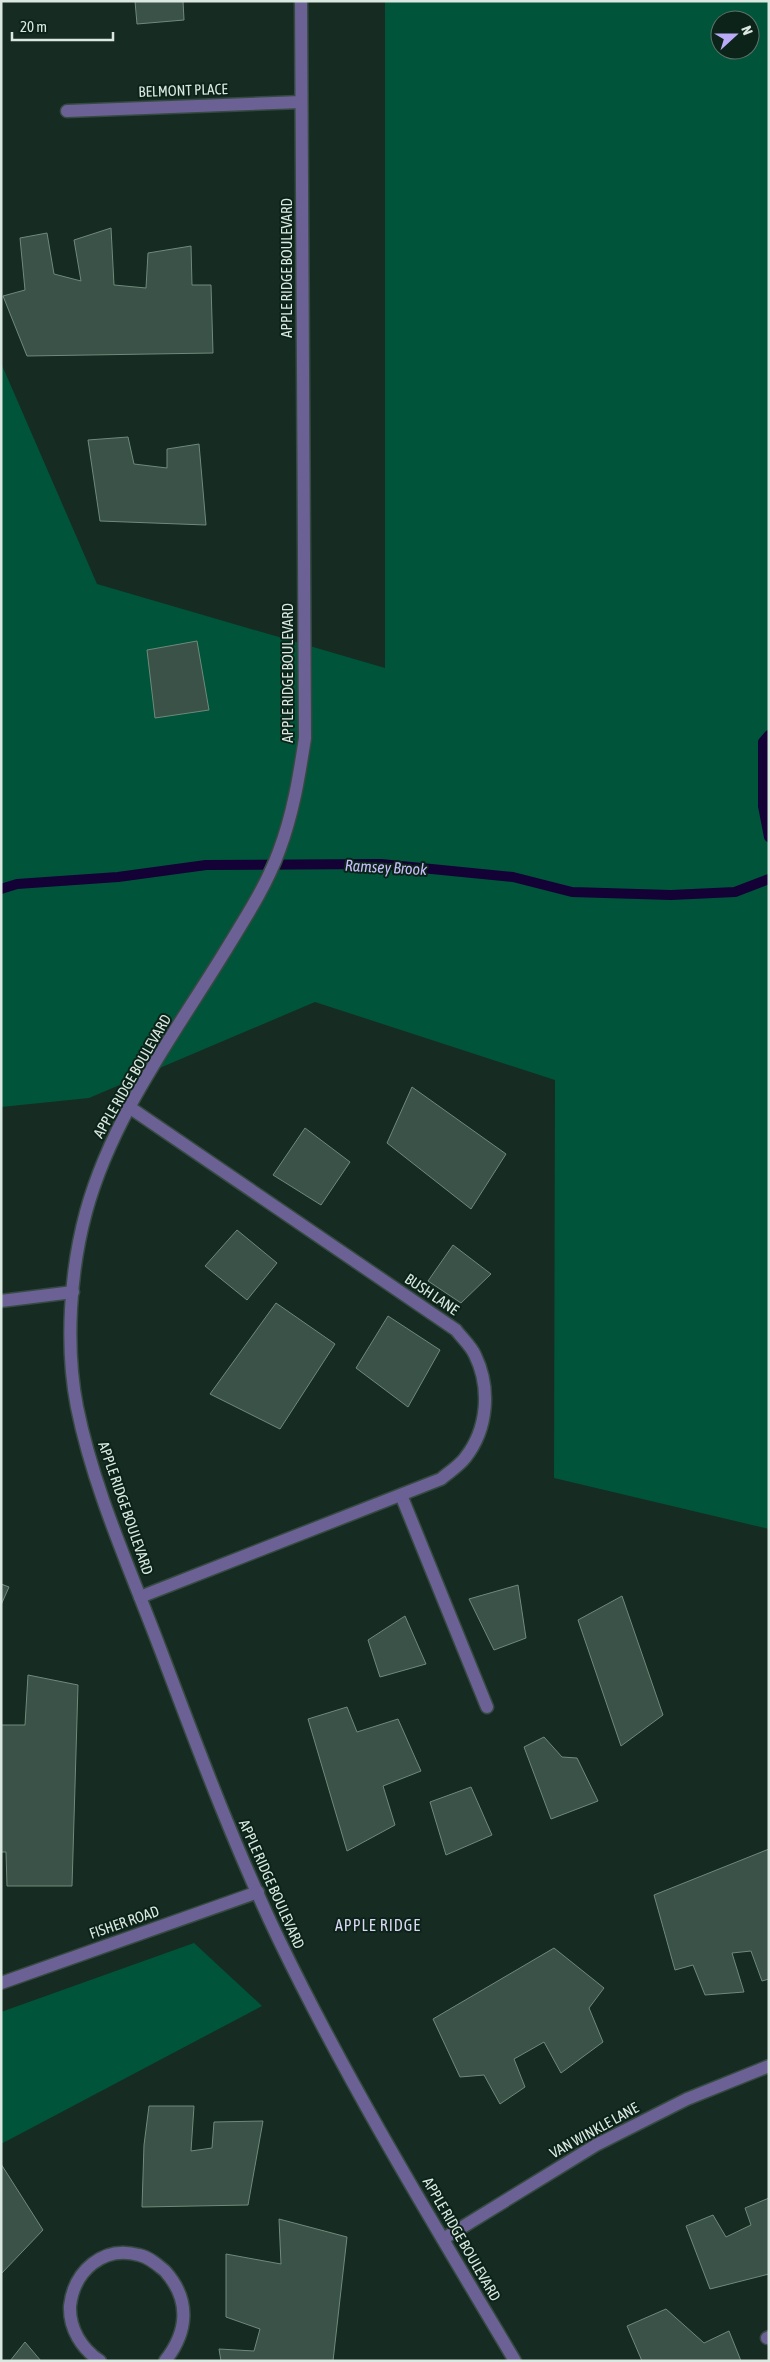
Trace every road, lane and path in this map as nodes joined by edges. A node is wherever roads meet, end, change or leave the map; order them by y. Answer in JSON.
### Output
{"nodes":[{"id":1,"x":301,"y":1,"type":"edge"},
{"id":2,"x":301,"y":102,"type":"junction"},
{"id":3,"x":67,"y":110,"type":"dead end"},
{"id":4,"x":129,"y":1107,"type":"junction"},
{"id":5,"x":73,"y":1292,"type":"junction"},
{"id":6,"x":1,"y":1301,"type":"edge"},
{"id":7,"x":401,"y":1495,"type":"junction"},
{"id":8,"x":140,"y":1597,"type":"junction"},
{"id":9,"x":487,"y":1707,"type":"dead end"},
{"id":10,"x":258,"y":1892,"type":"junction"},
{"id":11,"x":1,"y":1983,"type":"edge"},
{"id":12,"x":768,"y":2069,"type":"edge"},
{"id":13,"x":443,"y":2239,"type":"junction"},
{"id":14,"x":100,"y":2361,"type":"edge"},
{"id":15,"x":165,"y":2361,"type":"edge"},
{"id":16,"x":515,"y":2361,"type":"edge"}],
"edges":[{"from":1,"to":2,"type":"street","name":"APPLE RIDGE BOULEVARD"},
{"from":2,"to":3,"type":"street","name":"BELMONT PLACE"},
{"from":2,"to":4,"type":"street","name":"APPLE RIDGE BOULEVARD"},
{"from":4,"to":5,"type":"street","name":"APPLE RIDGE BOULEVARD"},
{"from":4,"to":7,"type":"street","name":"BUSH LANE"},
{"from":5,"to":6,"type":"street"},
{"from":5,"to":8,"type":"street","name":"APPLE RIDGE BOULEVARD"},
{"from":7,"to":8,"type":"street","name":"BUSH LANE"},
{"from":7,"to":9,"type":"street"},
{"from":8,"to":10,"type":"street","name":"APPLE RIDGE BOULEVARD"},
{"from":10,"to":11,"type":"street","name":"FISHER ROAD"},
{"from":10,"to":13,"type":"street","name":"APPLE RIDGE BOULEVARD"},
{"from":12,"to":13,"type":"street","name":"VAN WINKLE LANE"},
{"from":13,"to":16,"type":"street","name":"APPLE RIDGE BOULEVARD"},
{"from":14,"to":15,"type":"street"}]}
